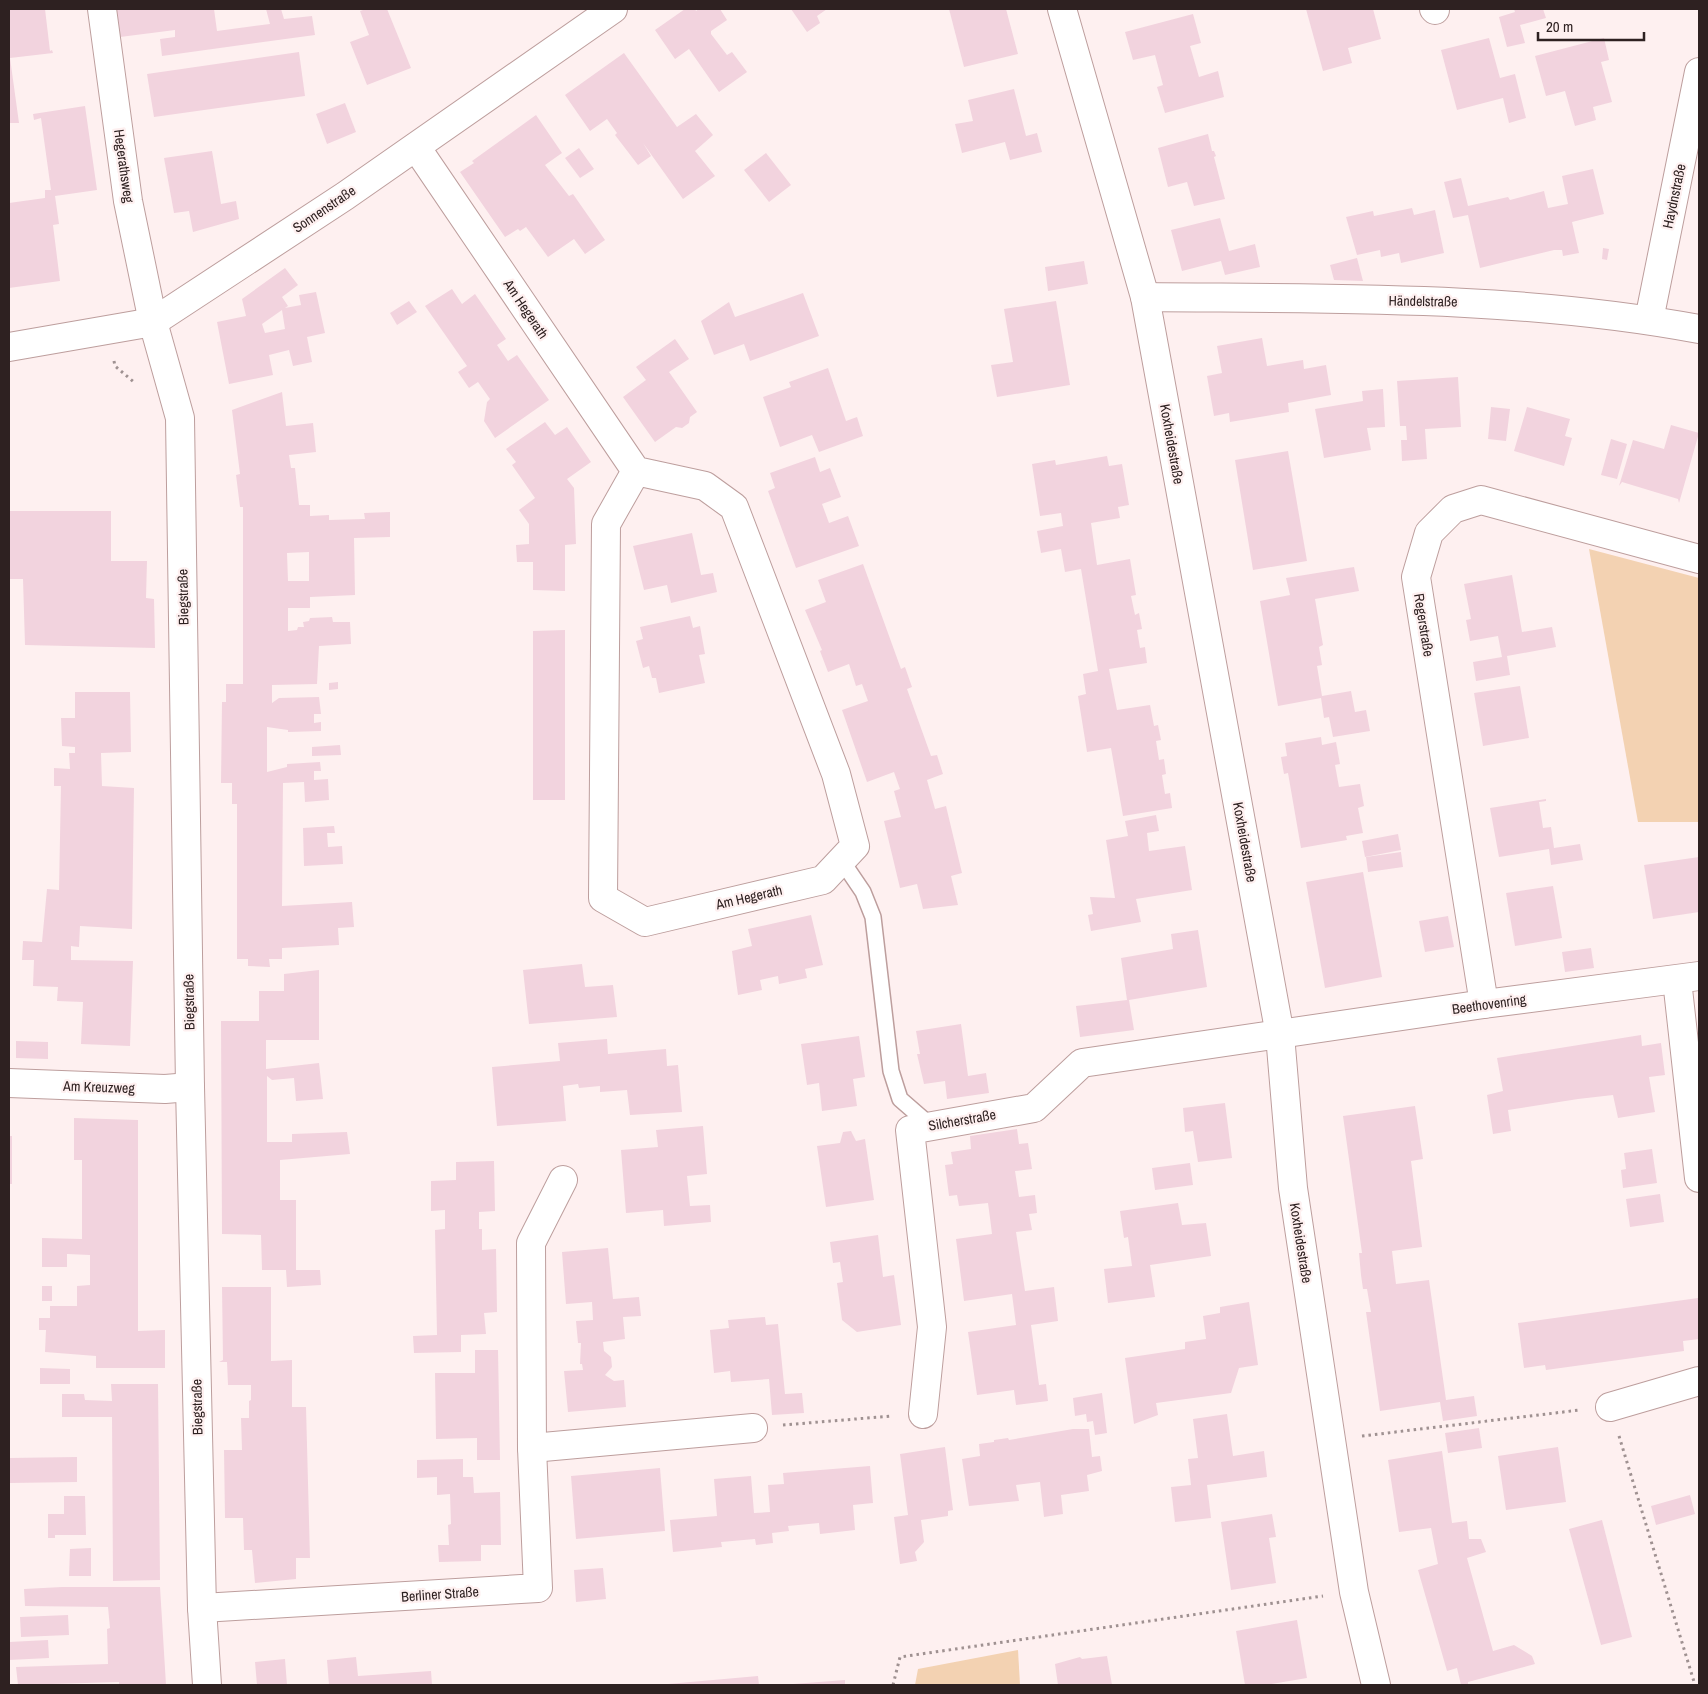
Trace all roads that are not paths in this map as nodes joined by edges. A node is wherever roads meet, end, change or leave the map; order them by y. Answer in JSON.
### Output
{"nodes":[{"id":1,"x":102,"y":9,"type":"edge"},
{"id":2,"x":613,"y":9,"type":"edge"},
{"id":3,"x":1062,"y":9,"type":"edge"},
{"id":4,"x":1699,"y":72,"type":"edge"},
{"id":5,"x":416,"y":147,"type":"junction"},
{"id":6,"x":1145,"y":296,"type":"junction"},
{"id":7,"x":1648,"y":320,"type":"junction"},
{"id":8,"x":153,"y":322,"type":"junction"},
{"id":9,"x":1699,"y":330,"type":"edge"},
{"id":10,"x":9,"y":347,"type":"edge"},
{"id":11,"x":636,"y":471,"type":"junction"},
{"id":12,"x":1699,"y":559,"type":"edge"},
{"id":13,"x":842,"y":860,"type":"junction"},
{"id":14,"x":1688,"y":978,"type":"edge"},
{"id":15,"x":1484,"y":1004,"type":"junction"},
{"id":16,"x":1280,"y":1035,"type":"junction"},
{"id":17,"x":9,"y":1083,"type":"edge"},
{"id":18,"x":190,"y":1087,"type":"junction"},
{"id":19,"x":931,"y":1126,"type":"junction"},
{"id":20,"x":1699,"y":1178,"type":"edge"},
{"id":21,"x":563,"y":1180,"type":"dead end"},
{"id":22,"x":1699,"y":1381,"type":"edge"},
{"id":23,"x":1610,"y":1407,"type":"road end"},
{"id":24,"x":923,"y":1414,"type":"road end"},
{"id":25,"x":753,"y":1428,"type":"road end"},
{"id":26,"x":532,"y":1448,"type":"junction"},
{"id":27,"x":202,"y":1608,"type":"junction"},
{"id":28,"x":207,"y":1685,"type":"edge"},
{"id":29,"x":1376,"y":1685,"type":"edge"}],
"edges":[{"from":1,"to":8,"type":"street","name":"Hegerathsweg"},
{"from":2,"to":5,"type":"street","name":"Sonnenstraße"},
{"from":3,"to":6,"type":"street","name":"Koxheidestraße"},
{"from":4,"to":7,"type":"street","name":"Haydnstraße"},
{"from":5,"to":8,"type":"street","name":"Sonnenstraße"},
{"from":5,"to":11,"type":"street","name":"Am Hegerath"},
{"from":6,"to":7,"type":"street","name":"Händelstraße"},
{"from":6,"to":16,"type":"street","name":"Koxheidestraße"},
{"from":7,"to":9,"type":"street","name":"Händelstraße"},
{"from":8,"to":10,"type":"street","name":"Sonnenstraße"},
{"from":8,"to":18,"type":"street","name":"Biegstraße"},
{"from":11,"to":13,"type":"street","name":"Am Hegerath"},
{"from":11,"to":13,"type":"street","name":"Am Hegerath"},
{"from":12,"to":15,"type":"street","name":"Regerstraße"},
{"from":13,"to":19,"type":"lane"},
{"from":14,"to":15,"type":"street","name":"Beethovenring"},
{"from":14,"to":20,"type":"street"},
{"from":15,"to":16,"type":"street","name":"Beethovenring"},
{"from":16,"to":19,"type":"street","name":"Silcherstraße"},
{"from":16,"to":29,"type":"street","name":"Koxheidestraße"},
{"from":17,"to":18,"type":"street","name":"Am Kreuzweg"},
{"from":18,"to":27,"type":"street","name":"Biegstraße"},
{"from":19,"to":24,"type":"street","name":"Silcherstraße"},
{"from":21,"to":26,"type":"street","name":"Berliner Straße"},
{"from":22,"to":23,"type":"street"},
{"from":25,"to":26,"type":"street"},
{"from":26,"to":27,"type":"street","name":"Berliner Straße"},
{"from":27,"to":28,"type":"street","name":"Biegstraße"}]}
